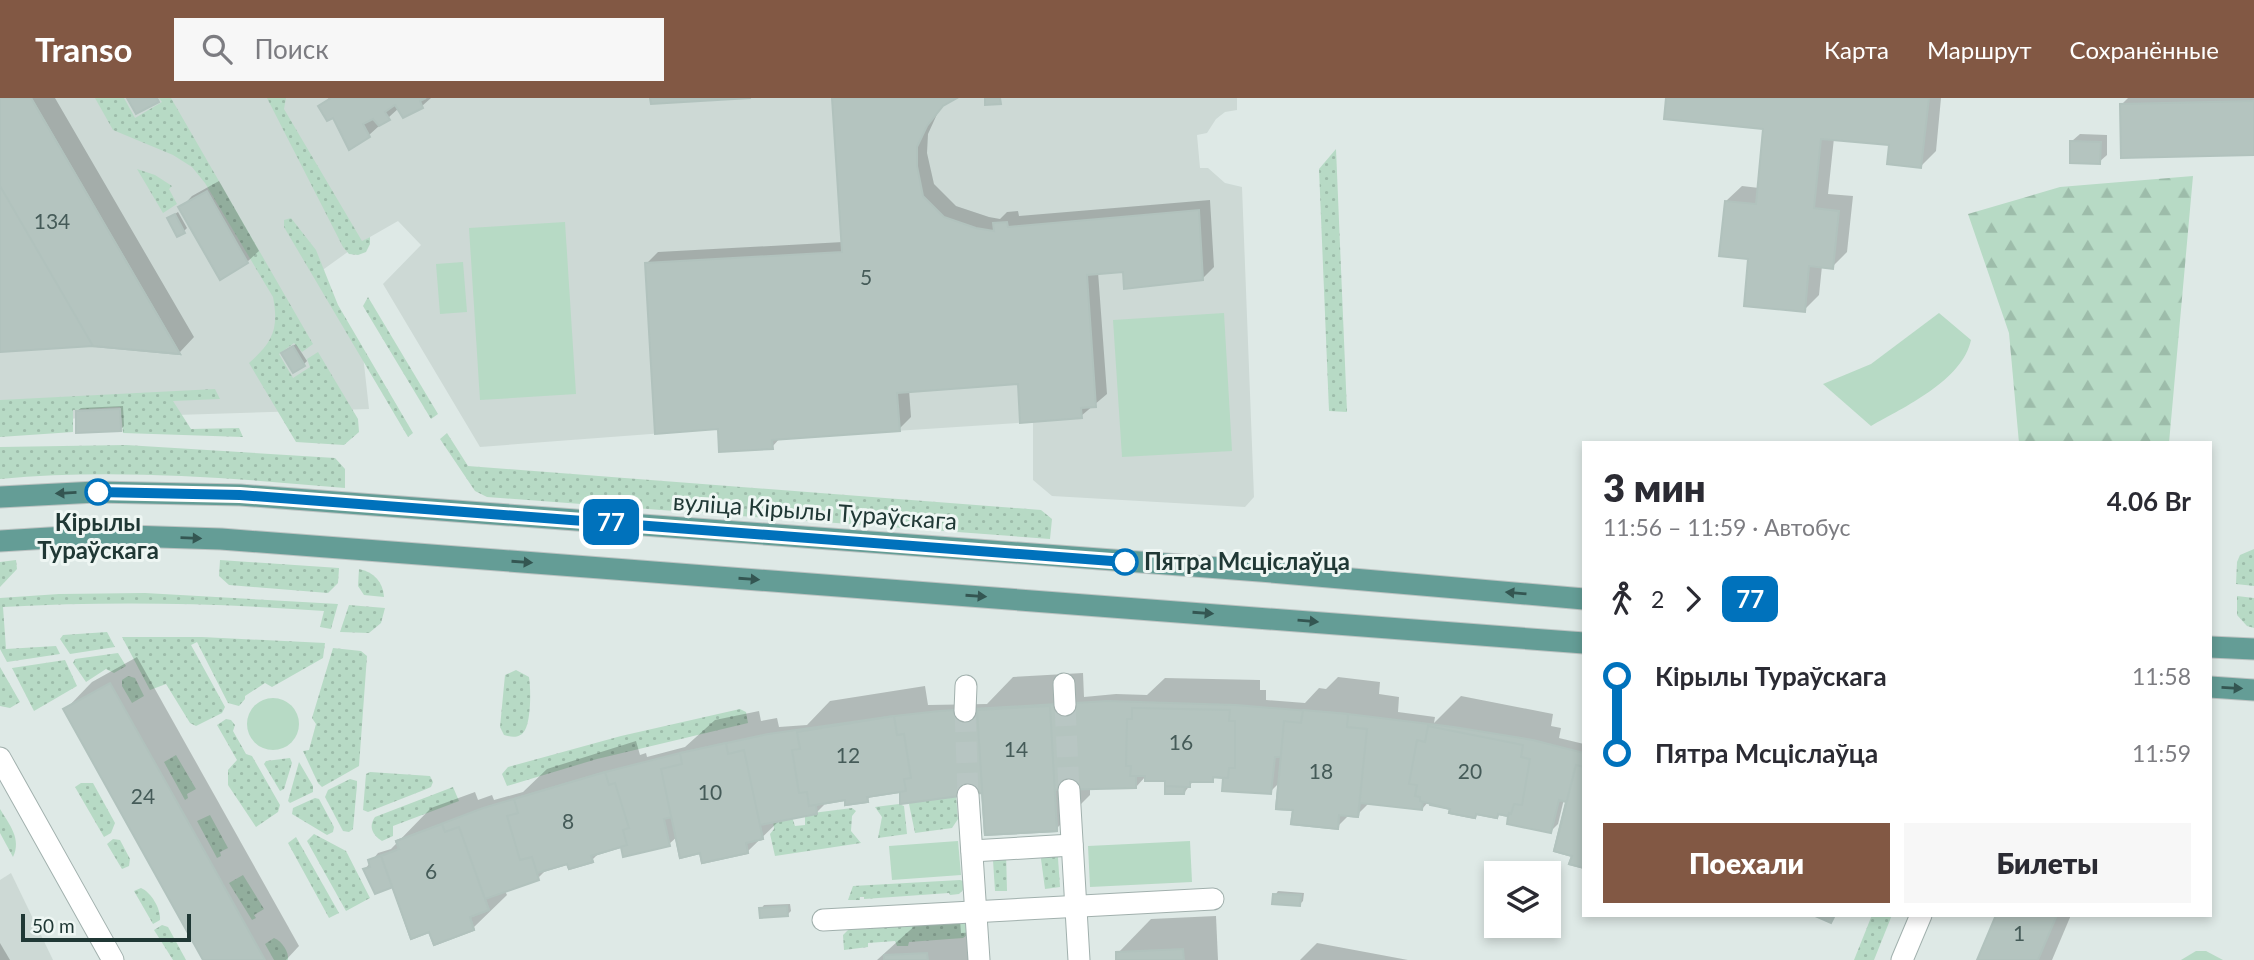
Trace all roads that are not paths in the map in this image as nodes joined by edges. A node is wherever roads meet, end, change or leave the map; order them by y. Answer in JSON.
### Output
{"nodes":[{"id":1,"x":0,"y":497,"type":"edge"},
{"id":2,"x":0,"y":541,"type":"edge"},
{"id":3,"x":1582,"y":599,"type":"edge"},
{"id":4,"x":1582,"y":643,"type":"edge"},
{"id":5,"x":2212,"y":647,"type":"edge"},
{"id":6,"x":2254,"y":649,"type":"edge"},
{"id":7,"x":966,"y":686,"type":"dead end"},
{"id":8,"x":2212,"y":687,"type":"edge"},
{"id":9,"x":2254,"y":690,"type":"edge"},
{"id":10,"x":965,"y":710,"type":"tunnel mouth"},
{"id":11,"x":0,"y":758,"type":"edge"},
{"id":12,"x":1069,"y":790,"type":"tunnel mouth"},
{"id":13,"x":968,"y":795,"type":"tunnel mouth"},
{"id":14,"x":1072,"y":845,"type":"junction"},
{"id":15,"x":972,"y":851,"type":"junction"},
{"id":16,"x":1213,"y":899,"type":"dead end"},
{"id":17,"x":1076,"y":906,"type":"junction"},
{"id":18,"x":976,"y":912,"type":"junction"},
{"id":19,"x":1920,"y":917,"type":"edge"},
{"id":20,"x":823,"y":920,"type":"dead end"},
{"id":21,"x":113,"y":960,"type":"edge"},
{"id":22,"x":979,"y":960,"type":"edge"},
{"id":23,"x":1079,"y":960,"type":"edge"},
{"id":24,"x":1902,"y":960,"type":"edge"}],
"edges":[{"from":3,"to":1,"type":"main road","name":"вуліца Кірылы Тураўскага","one_way":true},
{"from":2,"to":4,"type":"main road","one_way":true},
{"from":5,"to":6,"type":"main road"},
{"from":7,"to":10,"type":"street"},
{"from":8,"to":9,"type":"main road","one_way":true},
{"from":11,"to":21,"type":"street"},
{"from":12,"to":14,"type":"street"},
{"from":13,"to":15,"type":"street"},
{"from":14,"to":15,"type":"street"},
{"from":14,"to":17,"type":"street"},
{"from":15,"to":18,"type":"street"},
{"from":16,"to":17,"type":"street"},
{"from":17,"to":18,"type":"street"},
{"from":17,"to":23,"type":"street"},
{"from":18,"to":20,"type":"street"},
{"from":18,"to":22,"type":"street"},
{"from":19,"to":24,"type":"street"}]}
